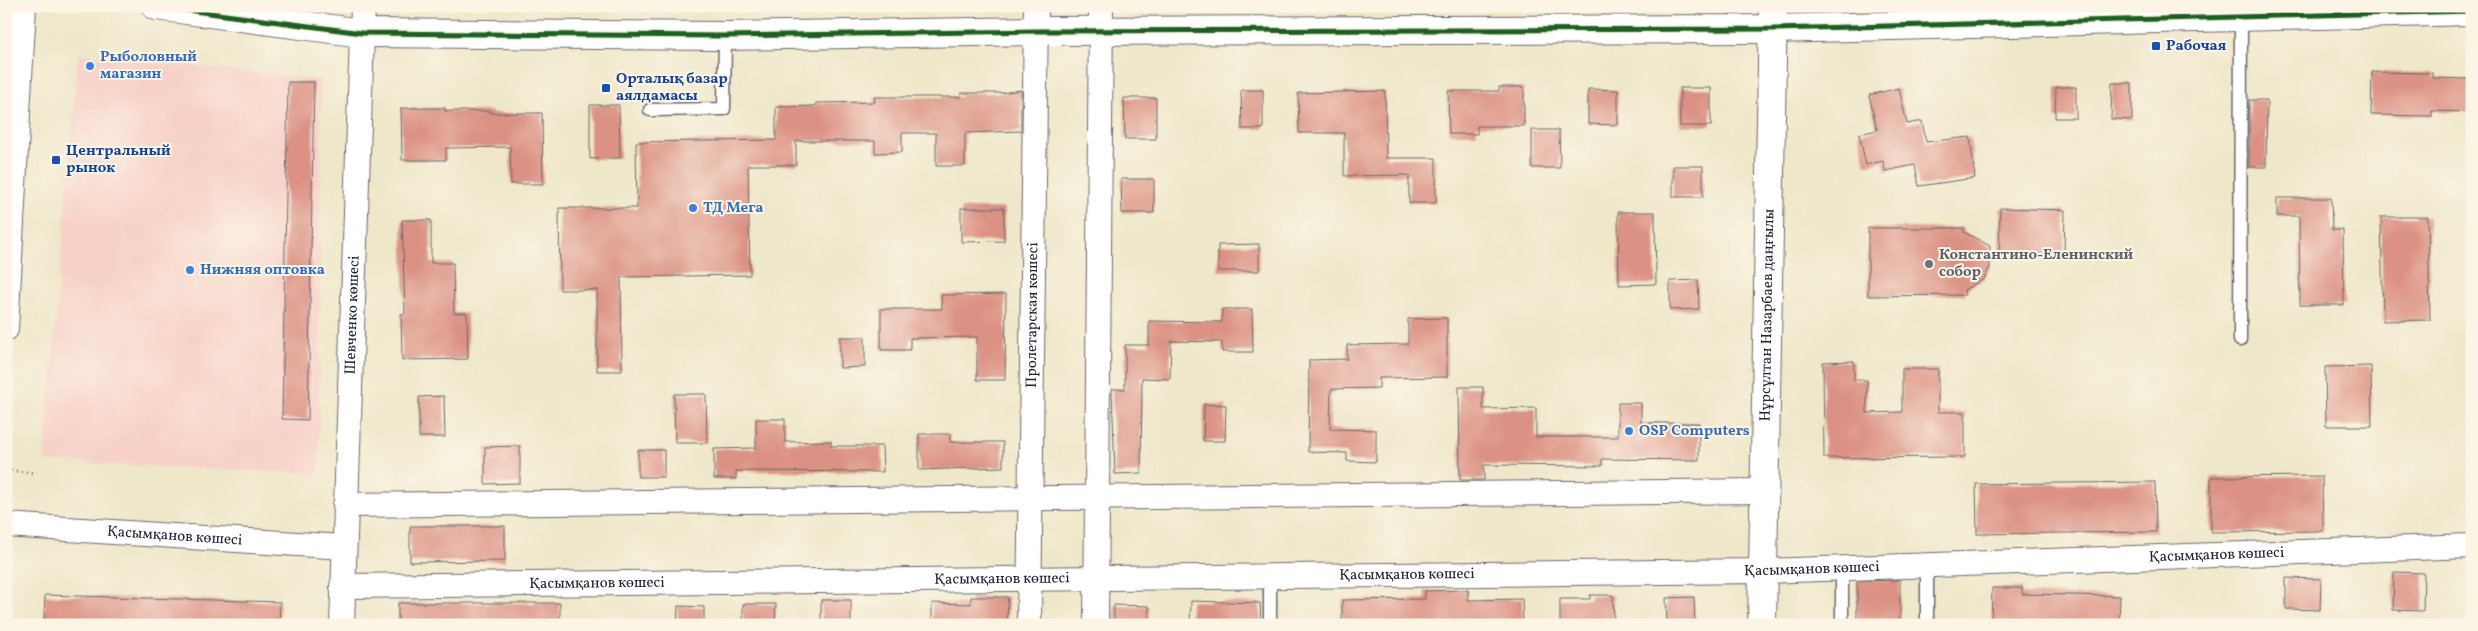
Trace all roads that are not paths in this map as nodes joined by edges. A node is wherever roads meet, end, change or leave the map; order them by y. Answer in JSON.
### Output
{"nodes":[{"id":1,"x":24,"y":6,"type":"edge"},
{"id":2,"x":156,"y":6,"type":"edge"},
{"id":3,"x":363,"y":6,"type":"edge"},
{"id":4,"x":2472,"y":11,"type":"edge"},
{"id":5,"x":2240,"y":17,"type":"junction"},
{"id":6,"x":1773,"y":18,"type":"edge"},
{"id":7,"x":1036,"y":19,"type":"edge"},
{"id":8,"x":1100,"y":19,"type":"edge"},
{"id":9,"x":362,"y":33,"type":"junction"},
{"id":10,"x":725,"y":36,"type":"junction"},
{"id":11,"x":650,"y":110,"type":"dead end"},
{"id":12,"x":6,"y":329,"type":"edge"},
{"id":13,"x":2240,"y":340,"type":"dead end"},
{"id":14,"x":1765,"y":491,"type":"junction"},
{"id":15,"x":1097,"y":497,"type":"junction"},
{"id":16,"x":1030,"y":498,"type":"junction"},
{"id":17,"x":345,"y":505,"type":"junction"},
{"id":18,"x":6,"y":525,"type":"edge"},
{"id":19,"x":343,"y":546,"type":"junction"},
{"id":20,"x":2472,"y":546,"type":"edge"},
{"id":21,"x":1927,"y":566,"type":"junction"},
{"id":22,"x":1842,"y":568,"type":"junction"},
{"id":23,"x":1764,"y":571,"type":"junction"},
{"id":24,"x":1270,"y":576,"type":"junction"},
{"id":25,"x":1096,"y":578,"type":"junction"},
{"id":26,"x":1030,"y":579,"type":"junction"},
{"id":27,"x":342,"y":586,"type":"junction"},
{"id":28,"x":342,"y":625,"type":"edge"},
{"id":29,"x":1029,"y":625,"type":"edge"},
{"id":30,"x":1096,"y":625,"type":"edge"},
{"id":31,"x":1270,"y":625,"type":"edge"},
{"id":32,"x":1762,"y":625,"type":"edge"},
{"id":33,"x":1842,"y":625,"type":"edge"},
{"id":34,"x":1927,"y":625,"type":"edge"}],
"edges":[{"from":1,"to":12,"type":"street"},
{"from":2,"to":9,"type":"street"},
{"from":3,"to":9,"type":"street","name":"Шевченко көшесі"},
{"from":4,"to":5,"type":"street"},
{"from":5,"to":6,"type":"street"},
{"from":5,"to":13,"type":"lane"},
{"from":6,"to":8,"type":"street"},
{"from":6,"to":14,"type":"street","name":"Нұрсұлтан Назарбаев даңғылы"},
{"from":7,"to":8,"type":"street"},
{"from":7,"to":10,"type":"street"},
{"from":7,"to":16,"type":"street","name":"Пролетарская көшесі"},
{"from":8,"to":15,"type":"street"},
{"from":9,"to":10,"type":"street"},
{"from":9,"to":17,"type":"street","name":"Шевченко көшесі"},
{"from":10,"to":11,"type":"lane"},
{"from":14,"to":15,"type":"street"},
{"from":14,"to":23,"type":"street","name":"Нұрсұлтан Назарбаев даңғылы"},
{"from":15,"to":16,"type":"street"},
{"from":15,"to":25,"type":"street"},
{"from":16,"to":17,"type":"street"},
{"from":16,"to":26,"type":"street","name":"Пролетарская көшесі"},
{"from":17,"to":19,"type":"street","name":"Шевченко көшесі"},
{"from":18,"to":19,"type":"street","name":"Қасымқанов көшесі"},
{"from":19,"to":27,"type":"street","name":"Шевченко көшесі"},
{"from":20,"to":21,"type":"street","name":"Қасымқанов көшесі"},
{"from":21,"to":22,"type":"street","name":"Қасымқанов көшесі"},
{"from":21,"to":34,"type":"lane"},
{"from":22,"to":23,"type":"street","name":"Қасымқанов көшесі"},
{"from":22,"to":33,"type":"lane"},
{"from":23,"to":24,"type":"street","name":"Қасымқанов көшесі"},
{"from":23,"to":32,"type":"street","name":"Нұрсұлтан Назарбаев даңғылы"},
{"from":24,"to":25,"type":"street","name":"Қасымқанов көшесі"},
{"from":24,"to":31,"type":"lane"},
{"from":25,"to":26,"type":"street","name":"Қасымқанов көшесі"},
{"from":25,"to":30,"type":"street"},
{"from":26,"to":27,"type":"street","name":"Қасымқанов көшесі"},
{"from":26,"to":29,"type":"street","name":"Пролетарская көшесі"},
{"from":27,"to":28,"type":"street","name":"Шевченко көшесі"}]}
